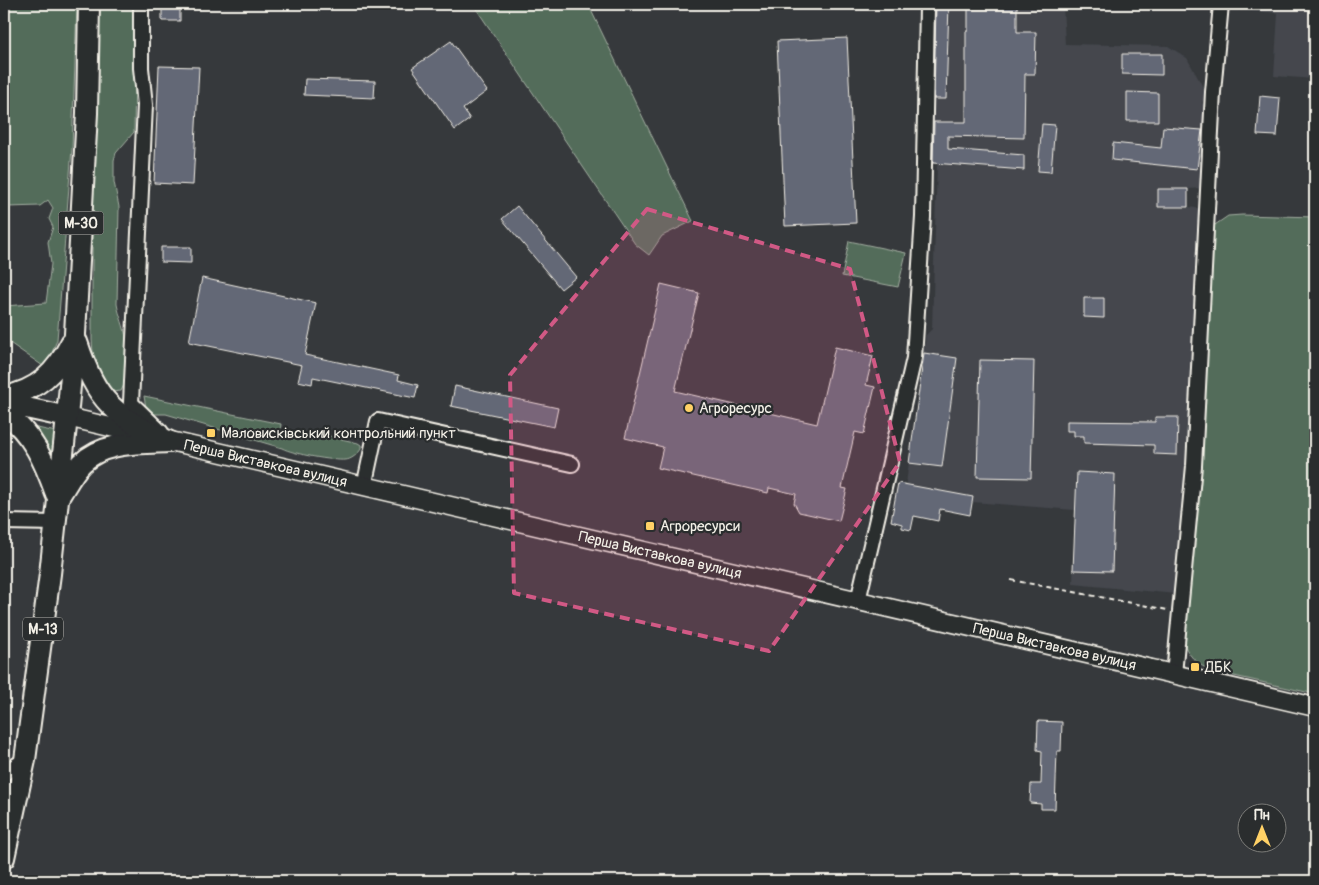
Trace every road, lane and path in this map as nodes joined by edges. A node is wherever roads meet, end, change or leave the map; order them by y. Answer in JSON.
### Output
{"nodes":[{"id":1,"x":89,"y":4,"type":"edge"},
{"id":2,"x":141,"y":4,"type":"edge"},
{"id":3,"x":1221,"y":4,"type":"edge"},
{"id":4,"x":927,"y":7,"type":"dead end"},
{"id":5,"x":75,"y":334,"type":"junction"},
{"id":6,"x":4,"y":396,"type":"edge"},
{"id":7,"x":4,"y":403,"type":"edge"},
{"id":8,"x":4,"y":412,"type":"edge"},
{"id":9,"x":67,"y":418,"type":"junction"},
{"id":10,"x":170,"y":442,"type":"junction"},
{"id":11,"x":572,"y":464,"type":"dead end"},
{"id":12,"x":364,"y":487,"type":"junction"},
{"id":13,"x":58,"y":498,"type":"junction"},
{"id":14,"x":4,"y":522,"type":"edge"},
{"id":15,"x":56,"y":523,"type":"junction"},
{"id":16,"x":1011,"y":580,"type":"dead end"},
{"id":17,"x":858,"y":601,"type":"junction"},
{"id":18,"x":1180,"y":612,"type":"junction"},
{"id":19,"x":1174,"y":674,"type":"junction"},
{"id":20,"x":1315,"y":707,"type":"edge"},
{"id":21,"x":24,"y":760,"type":"junction"},
{"id":22,"x":4,"y":774,"type":"edge"},
{"id":23,"x":4,"y":858,"type":"edge"}],
"edges":[{"from":1,"to":5,"type":"highway","number":"М-30"},
{"from":2,"to":10,"type":"street"},
{"from":3,"to":18,"type":"street"},
{"from":4,"to":17,"type":"street"},
{"from":5,"to":6,"type":"highway"},
{"from":5,"to":9,"type":"highway","number":"М-30"},
{"from":5,"to":10,"type":"highway"},
{"from":7,"to":9,"type":"highway","name":"Перша Виставкова вулиця"},
{"from":8,"to":13,"type":"highway"},
{"from":9,"to":10,"type":"main road","name":"Перша Виставкова вулиця"},
{"from":9,"to":13,"type":"highway","number":"М-13"},
{"from":10,"to":12,"type":"main road","name":"Перша Виставкова вулиця"},
{"from":10,"to":13,"type":"highway"},
{"from":11,"to":12,"type":"street"},
{"from":12,"to":17,"type":"main road","name":"Перша Виставкова вулиця"},
{"from":13,"to":15,"type":"highway","number":"М-13"},
{"from":14,"to":15,"type":"street"},
{"from":15,"to":21,"type":"highway","number":"М-13"},
{"from":16,"to":18,"type":"path"},
{"from":17,"to":19,"type":"main road","name":"Перша Виставкова вулиця"},
{"from":18,"to":19,"type":"street"},
{"from":19,"to":20,"type":"main road","name":"Перша Виставкова вулиця"},
{"from":21,"to":22,"type":"street"},
{"from":21,"to":23,"type":"highway","number":"М-13"}]}
